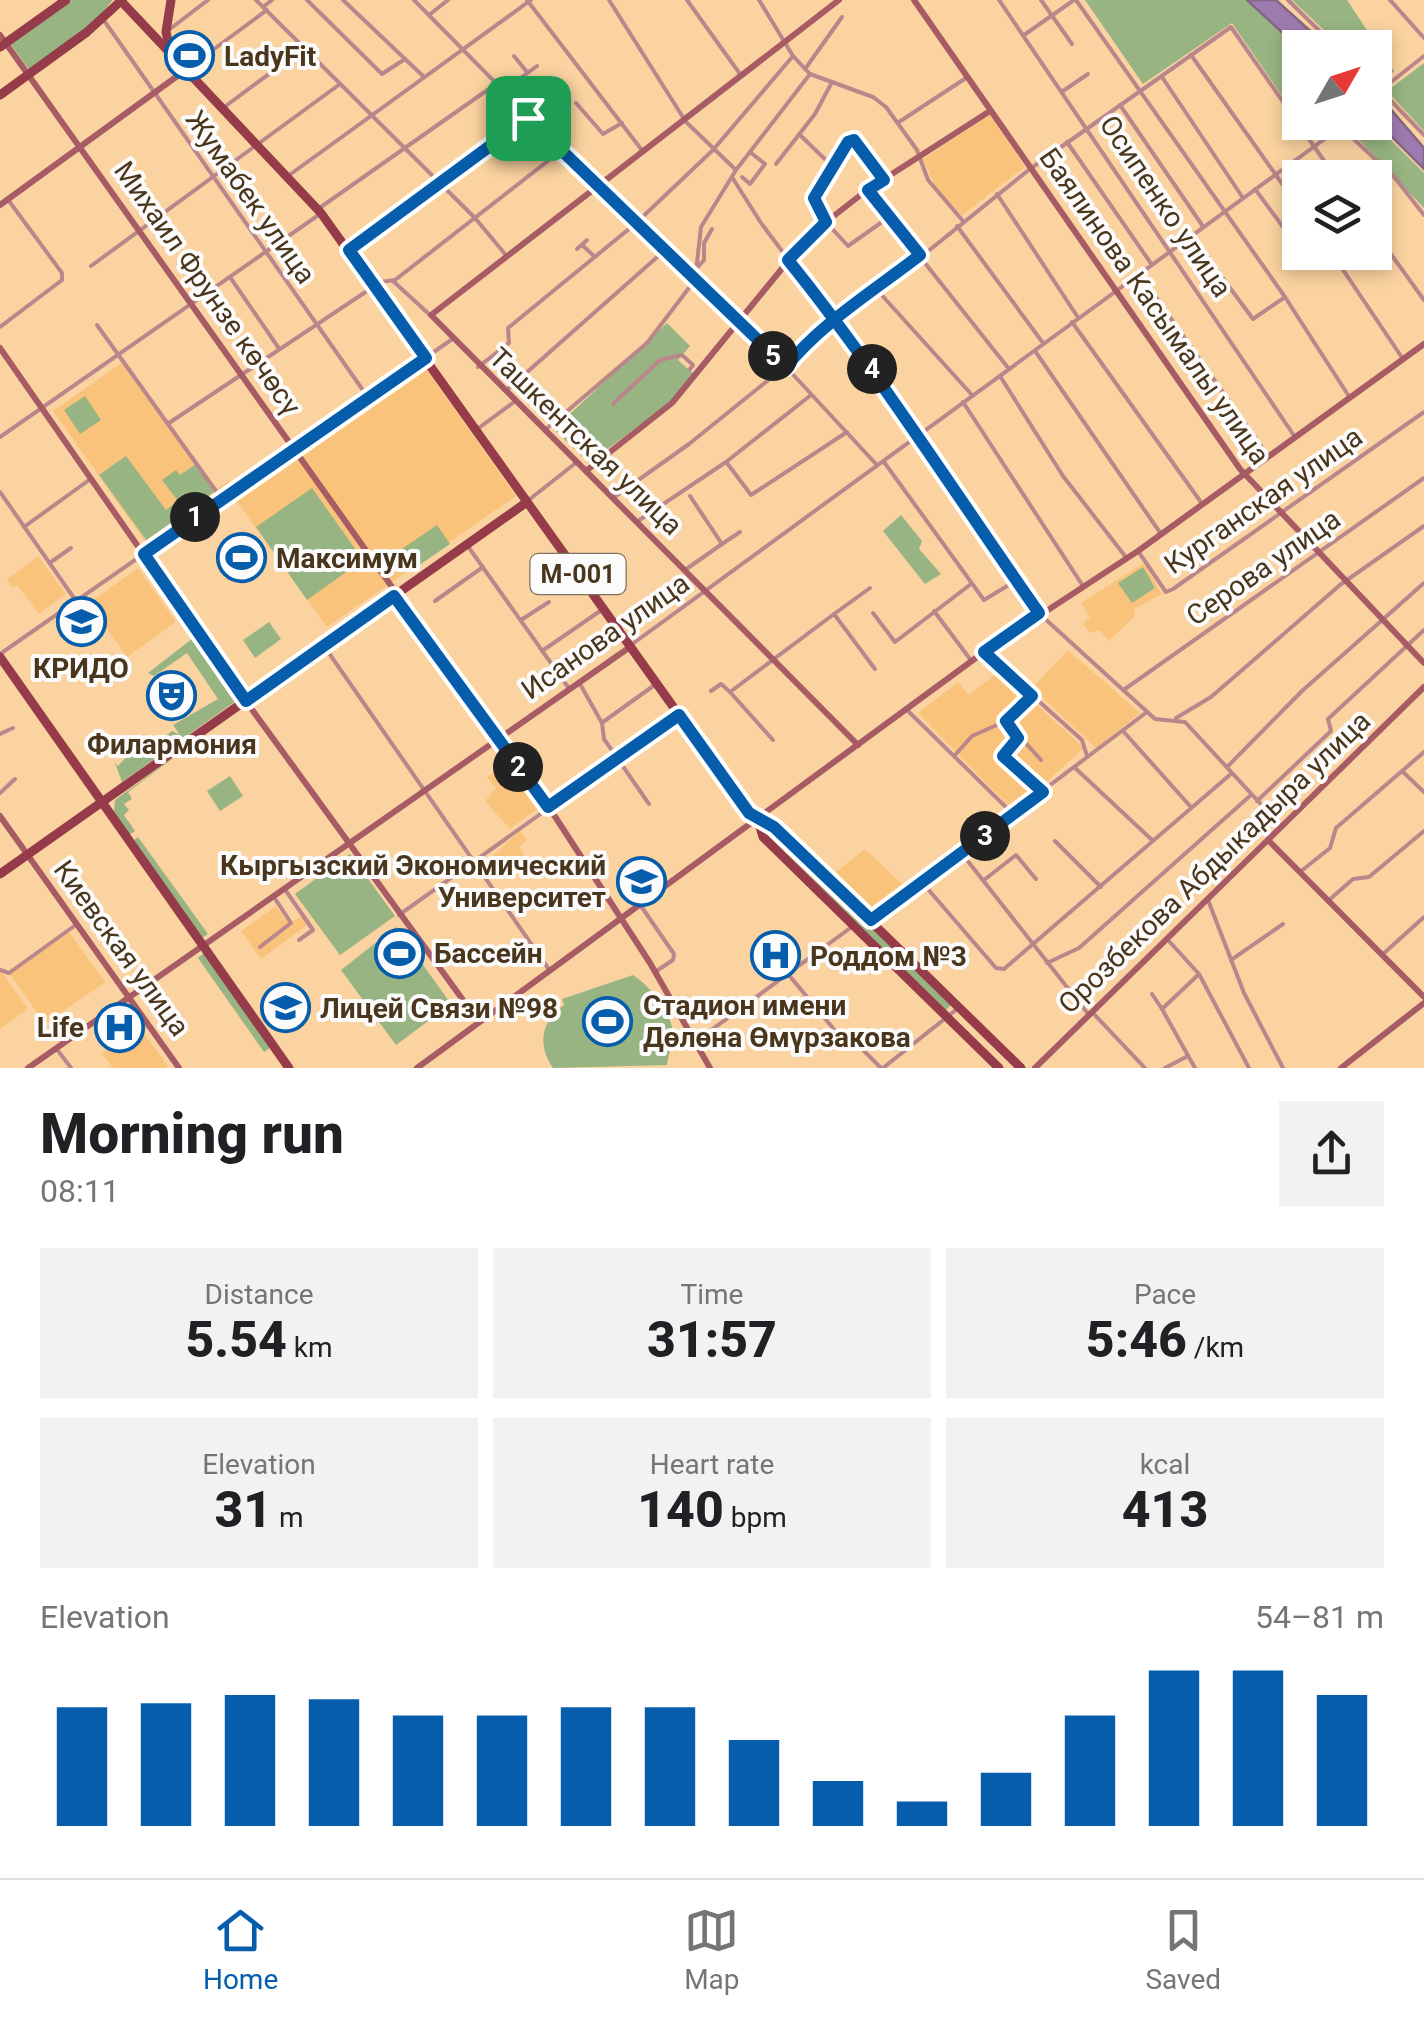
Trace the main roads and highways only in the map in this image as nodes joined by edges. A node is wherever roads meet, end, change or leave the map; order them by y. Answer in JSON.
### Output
{"nodes":[{"id":1,"x":66,"y":0,"type":"edge"},
{"id":2,"x":121,"y":0,"type":"edge"},
{"id":3,"x":171,"y":0,"type":"edge"},
{"id":4,"x":2,"y":41,"type":"edge"},
{"id":5,"x":171,"y":52,"type":"junction"},
{"id":6,"x":0,"y":95,"type":"edge"},
{"id":7,"x":527,"y":502,"type":"junction"},
{"id":8,"x":0,"y":656,"type":"edge"},
{"id":9,"x":101,"y":802,"type":"junction"},
{"id":10,"x":758,"y":820,"type":"junction"},
{"id":11,"x":0,"y":874,"type":"edge"},
{"id":12,"x":289,"y":1068,"type":"edge"},
{"id":13,"x":999,"y":1068,"type":"edge"},
{"id":14,"x":1021,"y":1068,"type":"edge"}],
"edges":[{"from":1,"to":4,"type":"main road"},
{"from":2,"to":5,"type":"main road","number":"М-001"},
{"from":2,"to":6,"type":"main road"},
{"from":3,"to":5,"type":"main road","number":"М-001"},
{"from":5,"to":7,"type":"main road","number":"М-001"},
{"from":7,"to":9,"type":"main road"},
{"from":7,"to":10,"type":"main road","number":"М-001"},
{"from":8,"to":9,"type":"main road"},
{"from":9,"to":11,"type":"main road"},
{"from":9,"to":12,"type":"main road"},
{"from":10,"to":13,"type":"main road","number":"М-001"},
{"from":10,"to":14,"type":"main road","number":"М-001"}]}
